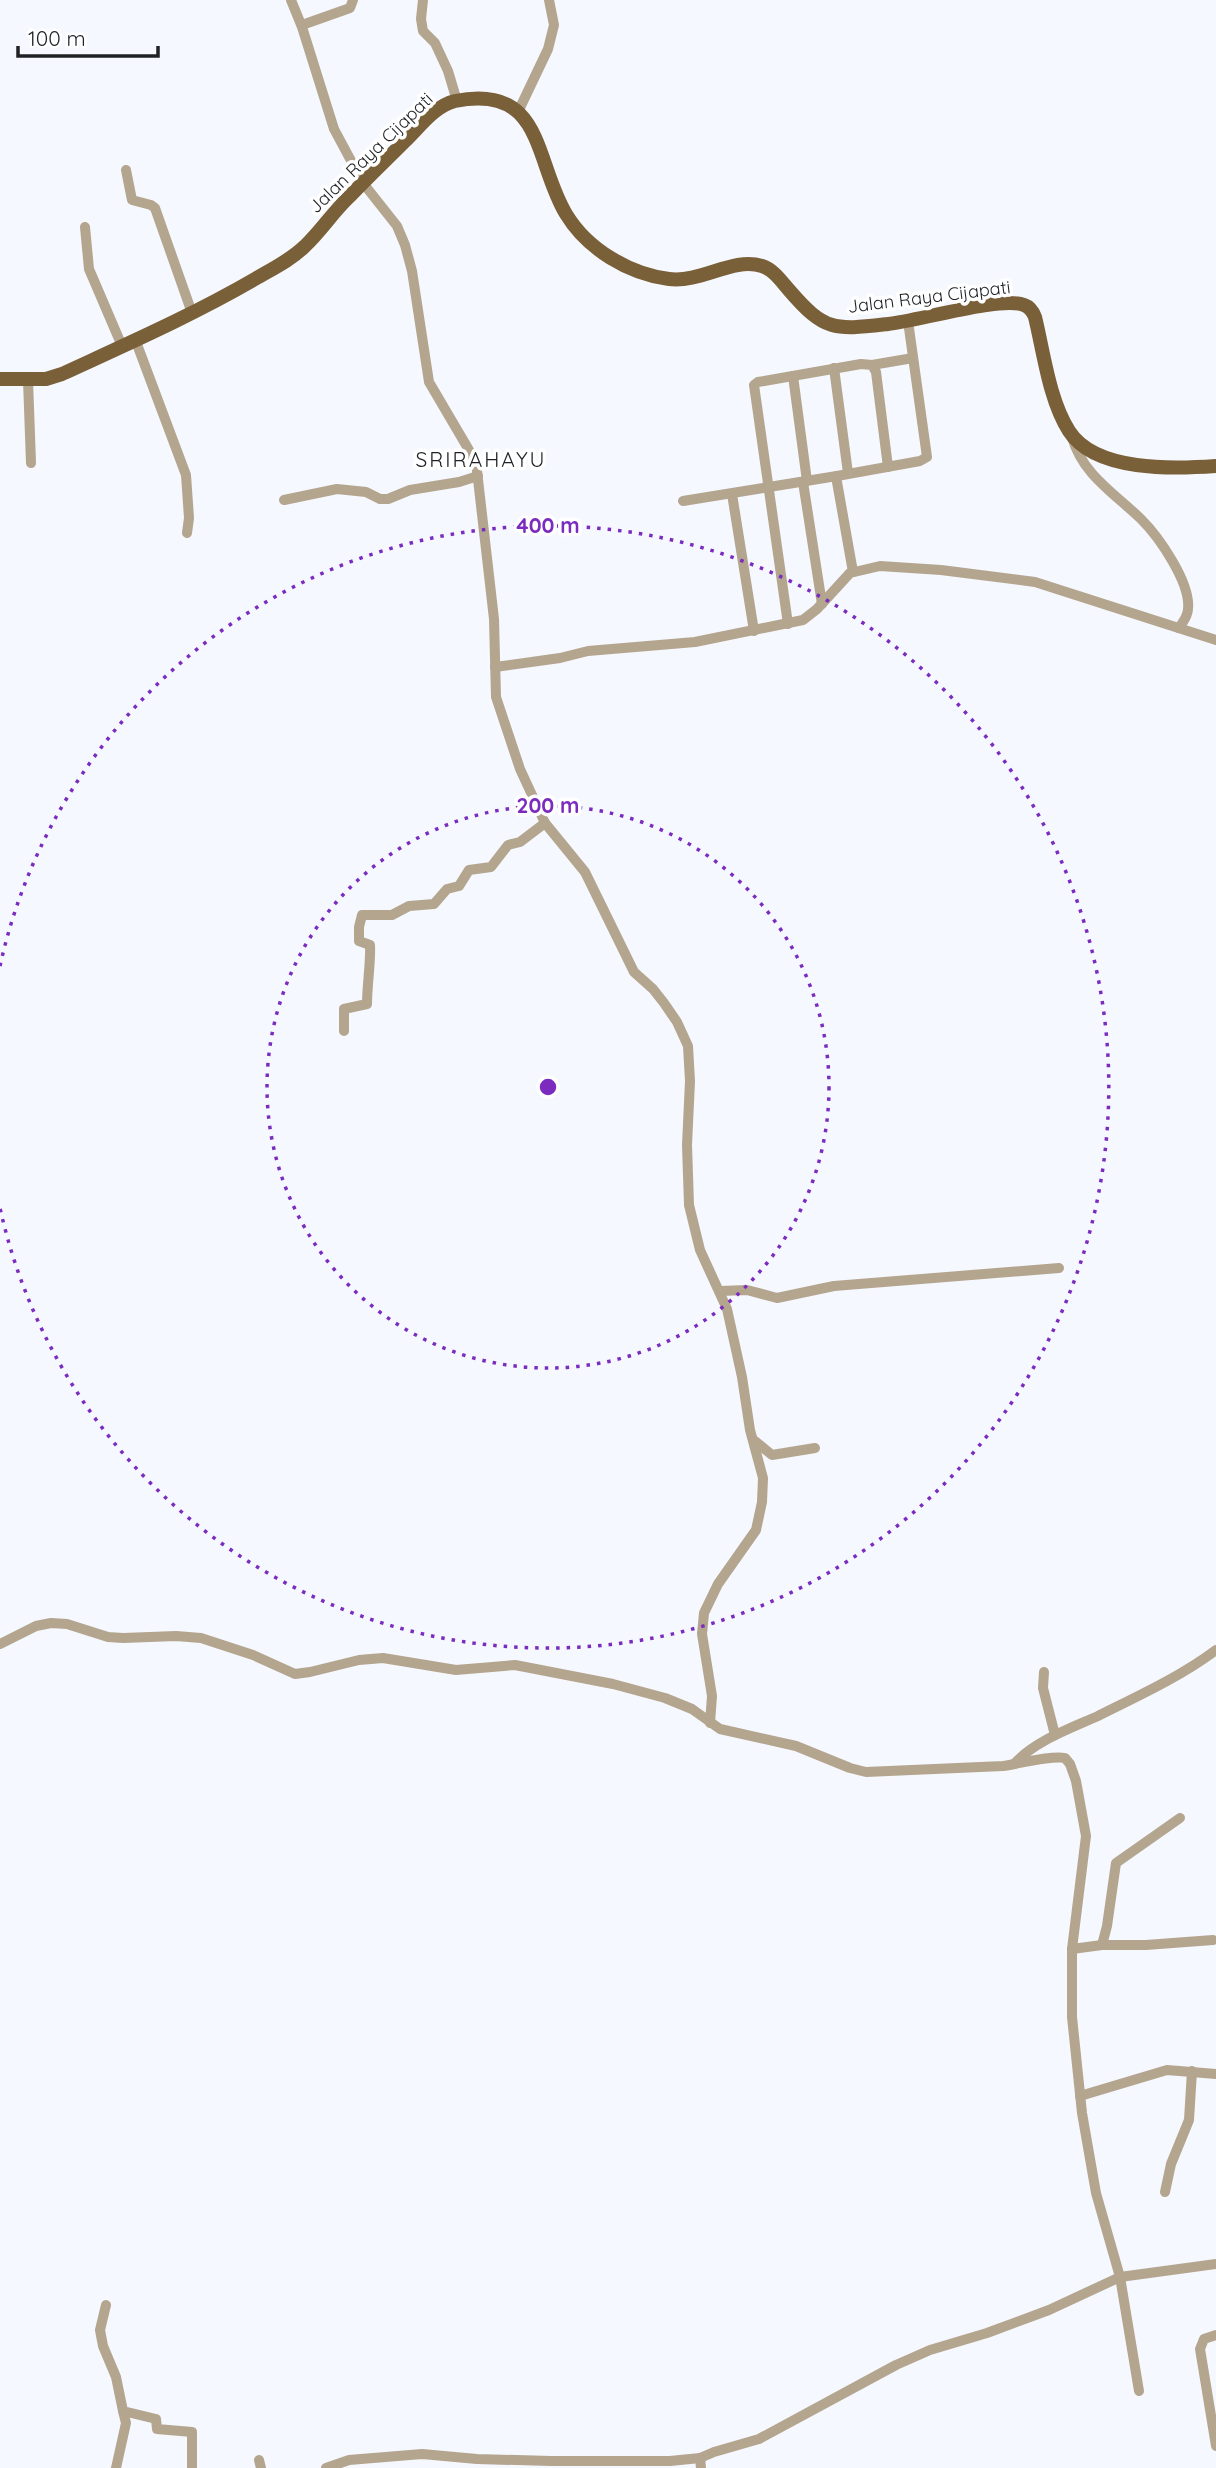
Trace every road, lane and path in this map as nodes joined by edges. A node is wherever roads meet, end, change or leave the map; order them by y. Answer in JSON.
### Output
{"nodes":[{"id":1,"x":291,"y":0,"type":"edge"},
{"id":2,"x":353,"y":0,"type":"edge"},
{"id":3,"x":423,"y":0,"type":"edge"},
{"id":4,"x":549,"y":0,"type":"edge"},
{"id":5,"x":302,"y":25,"type":"junction"},
{"id":6,"x":457,"y":101,"type":"junction"},
{"id":7,"x":518,"y":112,"type":"junction"},
{"id":8,"x":126,"y":170,"type":"dead end"},
{"id":9,"x":363,"y":183,"type":"junction"},
{"id":10,"x":85,"y":227,"type":"dead end"},
{"id":11,"x":192,"y":313,"type":"junction"},
{"id":12,"x":908,"y":321,"type":"junction"},
{"id":13,"x":128,"y":343,"type":"junction"},
{"id":14,"x":914,"y":358,"type":"junction"},
{"id":15,"x":872,"y":365,"type":"junction"},
{"id":16,"x":834,"y":368,"type":"junction"},
{"id":17,"x":793,"y":376,"type":"junction"},
{"id":18,"x":0,"y":379,"type":"edge"},
{"id":19,"x":28,"y":380,"type":"junction"},
{"id":20,"x":1071,"y":435,"type":"junction"},
{"id":21,"x":31,"y":463,"type":"dead end"},
{"id":22,"x":1216,"y":466,"type":"edge"},
{"id":23,"x":888,"y":467,"type":"junction"},
{"id":24,"x":843,"y":474,"type":"junction"},
{"id":25,"x":478,"y":476,"type":"junction"},
{"id":26,"x":805,"y":481,"type":"junction"},
{"id":27,"x":767,"y":488,"type":"junction"},
{"id":28,"x":732,"y":494,"type":"junction"},
{"id":29,"x":284,"y":499,"type":"dead end"},
{"id":30,"x":683,"y":501,"type":"dead end"},
{"id":31,"x":187,"y":533,"type":"dead end"},
{"id":32,"x":853,"y":572,"type":"junction"},
{"id":33,"x":822,"y":604,"type":"junction"},
{"id":34,"x":788,"y":624,"type":"junction"},
{"id":35,"x":1179,"y":628,"type":"junction"},
{"id":36,"x":754,"y":631,"type":"junction"},
{"id":37,"x":1216,"y":640,"type":"edge"},
{"id":38,"x":495,"y":667,"type":"junction"},
{"id":39,"x":545,"y":823,"type":"junction"},
{"id":40,"x":344,"y":1031,"type":"dead end"},
{"id":41,"x":1059,"y":1268,"type":"dead end"},
{"id":42,"x":720,"y":1291,"type":"junction"},
{"id":43,"x":752,"y":1439,"type":"junction"},
{"id":44,"x":815,"y":1448,"type":"dead end"},
{"id":45,"x":0,"y":1644,"type":"edge"},
{"id":46,"x":1216,"y":1650,"type":"edge"},
{"id":47,"x":1044,"y":1672,"type":"dead end"},
{"id":48,"x":710,"y":1723,"type":"junction"},
{"id":49,"x":1055,"y":1735,"type":"junction"},
{"id":50,"x":1014,"y":1764,"type":"junction"},
{"id":51,"x":1180,"y":1818,"type":"dead end"},
{"id":52,"x":1213,"y":1940,"type":"dead end"},
{"id":53,"x":1102,"y":1945,"type":"junction"},
{"id":54,"x":1072,"y":1949,"type":"junction"},
{"id":55,"x":1192,"y":2071,"type":"junction"},
{"id":56,"x":1216,"y":2074,"type":"edge"},
{"id":57,"x":1080,"y":2096,"type":"junction"},
{"id":58,"x":1165,"y":2192,"type":"dead end"},
{"id":59,"x":1216,"y":2264,"type":"edge"},
{"id":60,"x":1120,"y":2277,"type":"junction"},
{"id":61,"x":106,"y":2305,"type":"dead end"},
{"id":62,"x":1216,"y":2336,"type":"edge"},
{"id":63,"x":1139,"y":2391,"type":"dead end"},
{"id":64,"x":123,"y":2411,"type":"junction"},
{"id":65,"x":1216,"y":2446,"type":"edge"},
{"id":66,"x":398,"y":2463,"type":"edge"},
{"id":67,"x":701,"y":2463,"type":"edge"},
{"id":68,"x":116,"y":2468,"type":"edge"},
{"id":69,"x":192,"y":2468,"type":"edge"},
{"id":70,"x":326,"y":2468,"type":"edge"}],
"edges":[{"from":1,"to":5,"type":"street"},
{"from":2,"to":5,"type":"street"},
{"from":3,"to":6,"type":"street"},
{"from":4,"to":7,"type":"street"},
{"from":5,"to":9,"type":"street"},
{"from":6,"to":7,"type":"main road","name":"Jalan Raya Cijapati"},
{"from":6,"to":9,"type":"main road","name":"Jalan Raya Cijapati"},
{"from":7,"to":12,"type":"main road","name":"Jalan Raya Cijapati"},
{"from":8,"to":11,"type":"street"},
{"from":9,"to":11,"type":"main road","name":"Jalan Raya Cijapati"},
{"from":9,"to":25,"type":"street"},
{"from":10,"to":13,"type":"street"},
{"from":11,"to":13,"type":"main road","name":"Jalan Raya Cijapati"},
{"from":12,"to":14,"type":"street"},
{"from":12,"to":20,"type":"main road","name":"Jalan Raya Cijapati"},
{"from":13,"to":19,"type":"main road","name":"Jalan Raya Cijapati"},
{"from":13,"to":31,"type":"street"},
{"from":14,"to":15,"type":"street"},
{"from":14,"to":23,"type":"street"},
{"from":15,"to":16,"type":"street"},
{"from":15,"to":23,"type":"street"},
{"from":16,"to":17,"type":"street"},
{"from":16,"to":24,"type":"street"},
{"from":17,"to":26,"type":"street"},
{"from":17,"to":27,"type":"street"},
{"from":18,"to":19,"type":"main road","name":"Jalan Raya Cijapati"},
{"from":19,"to":21,"type":"street"},
{"from":20,"to":22,"type":"main road"},
{"from":20,"to":35,"type":"street"},
{"from":23,"to":24,"type":"street"},
{"from":24,"to":26,"type":"street"},
{"from":24,"to":32,"type":"street"},
{"from":25,"to":29,"type":"street"},
{"from":25,"to":38,"type":"street"},
{"from":26,"to":27,"type":"street"},
{"from":26,"to":33,"type":"street"},
{"from":27,"to":28,"type":"street"},
{"from":27,"to":34,"type":"street"},
{"from":28,"to":30,"type":"street"},
{"from":28,"to":36,"type":"street"},
{"from":32,"to":33,"type":"street"},
{"from":32,"to":35,"type":"street"},
{"from":33,"to":34,"type":"street"},
{"from":34,"to":36,"type":"street"},
{"from":35,"to":37,"type":"street"},
{"from":36,"to":38,"type":"street"},
{"from":38,"to":39,"type":"street"},
{"from":39,"to":40,"type":"street"},
{"from":39,"to":42,"type":"street"},
{"from":41,"to":42,"type":"street"},
{"from":42,"to":43,"type":"street"},
{"from":43,"to":44,"type":"street"},
{"from":43,"to":48,"type":"street"},
{"from":45,"to":48,"type":"street"},
{"from":46,"to":49,"type":"street"},
{"from":47,"to":49,"type":"street"},
{"from":48,"to":50,"type":"street"},
{"from":49,"to":50,"type":"street"},
{"from":50,"to":54,"type":"street"},
{"from":51,"to":53,"type":"street"},
{"from":52,"to":53,"type":"street"},
{"from":53,"to":54,"type":"street"},
{"from":54,"to":57,"type":"street"},
{"from":55,"to":56,"type":"street"},
{"from":55,"to":57,"type":"street"},
{"from":55,"to":58,"type":"street"},
{"from":57,"to":60,"type":"street"},
{"from":59,"to":60,"type":"street"},
{"from":60,"to":63,"type":"street"},
{"from":60,"to":67,"type":"street"},
{"from":61,"to":64,"type":"street"},
{"from":62,"to":65,"type":"street"},
{"from":64,"to":68,"type":"street"},
{"from":64,"to":69,"type":"street"},
{"from":66,"to":67,"type":"street"},
{"from":66,"to":70,"type":"street"}]}
